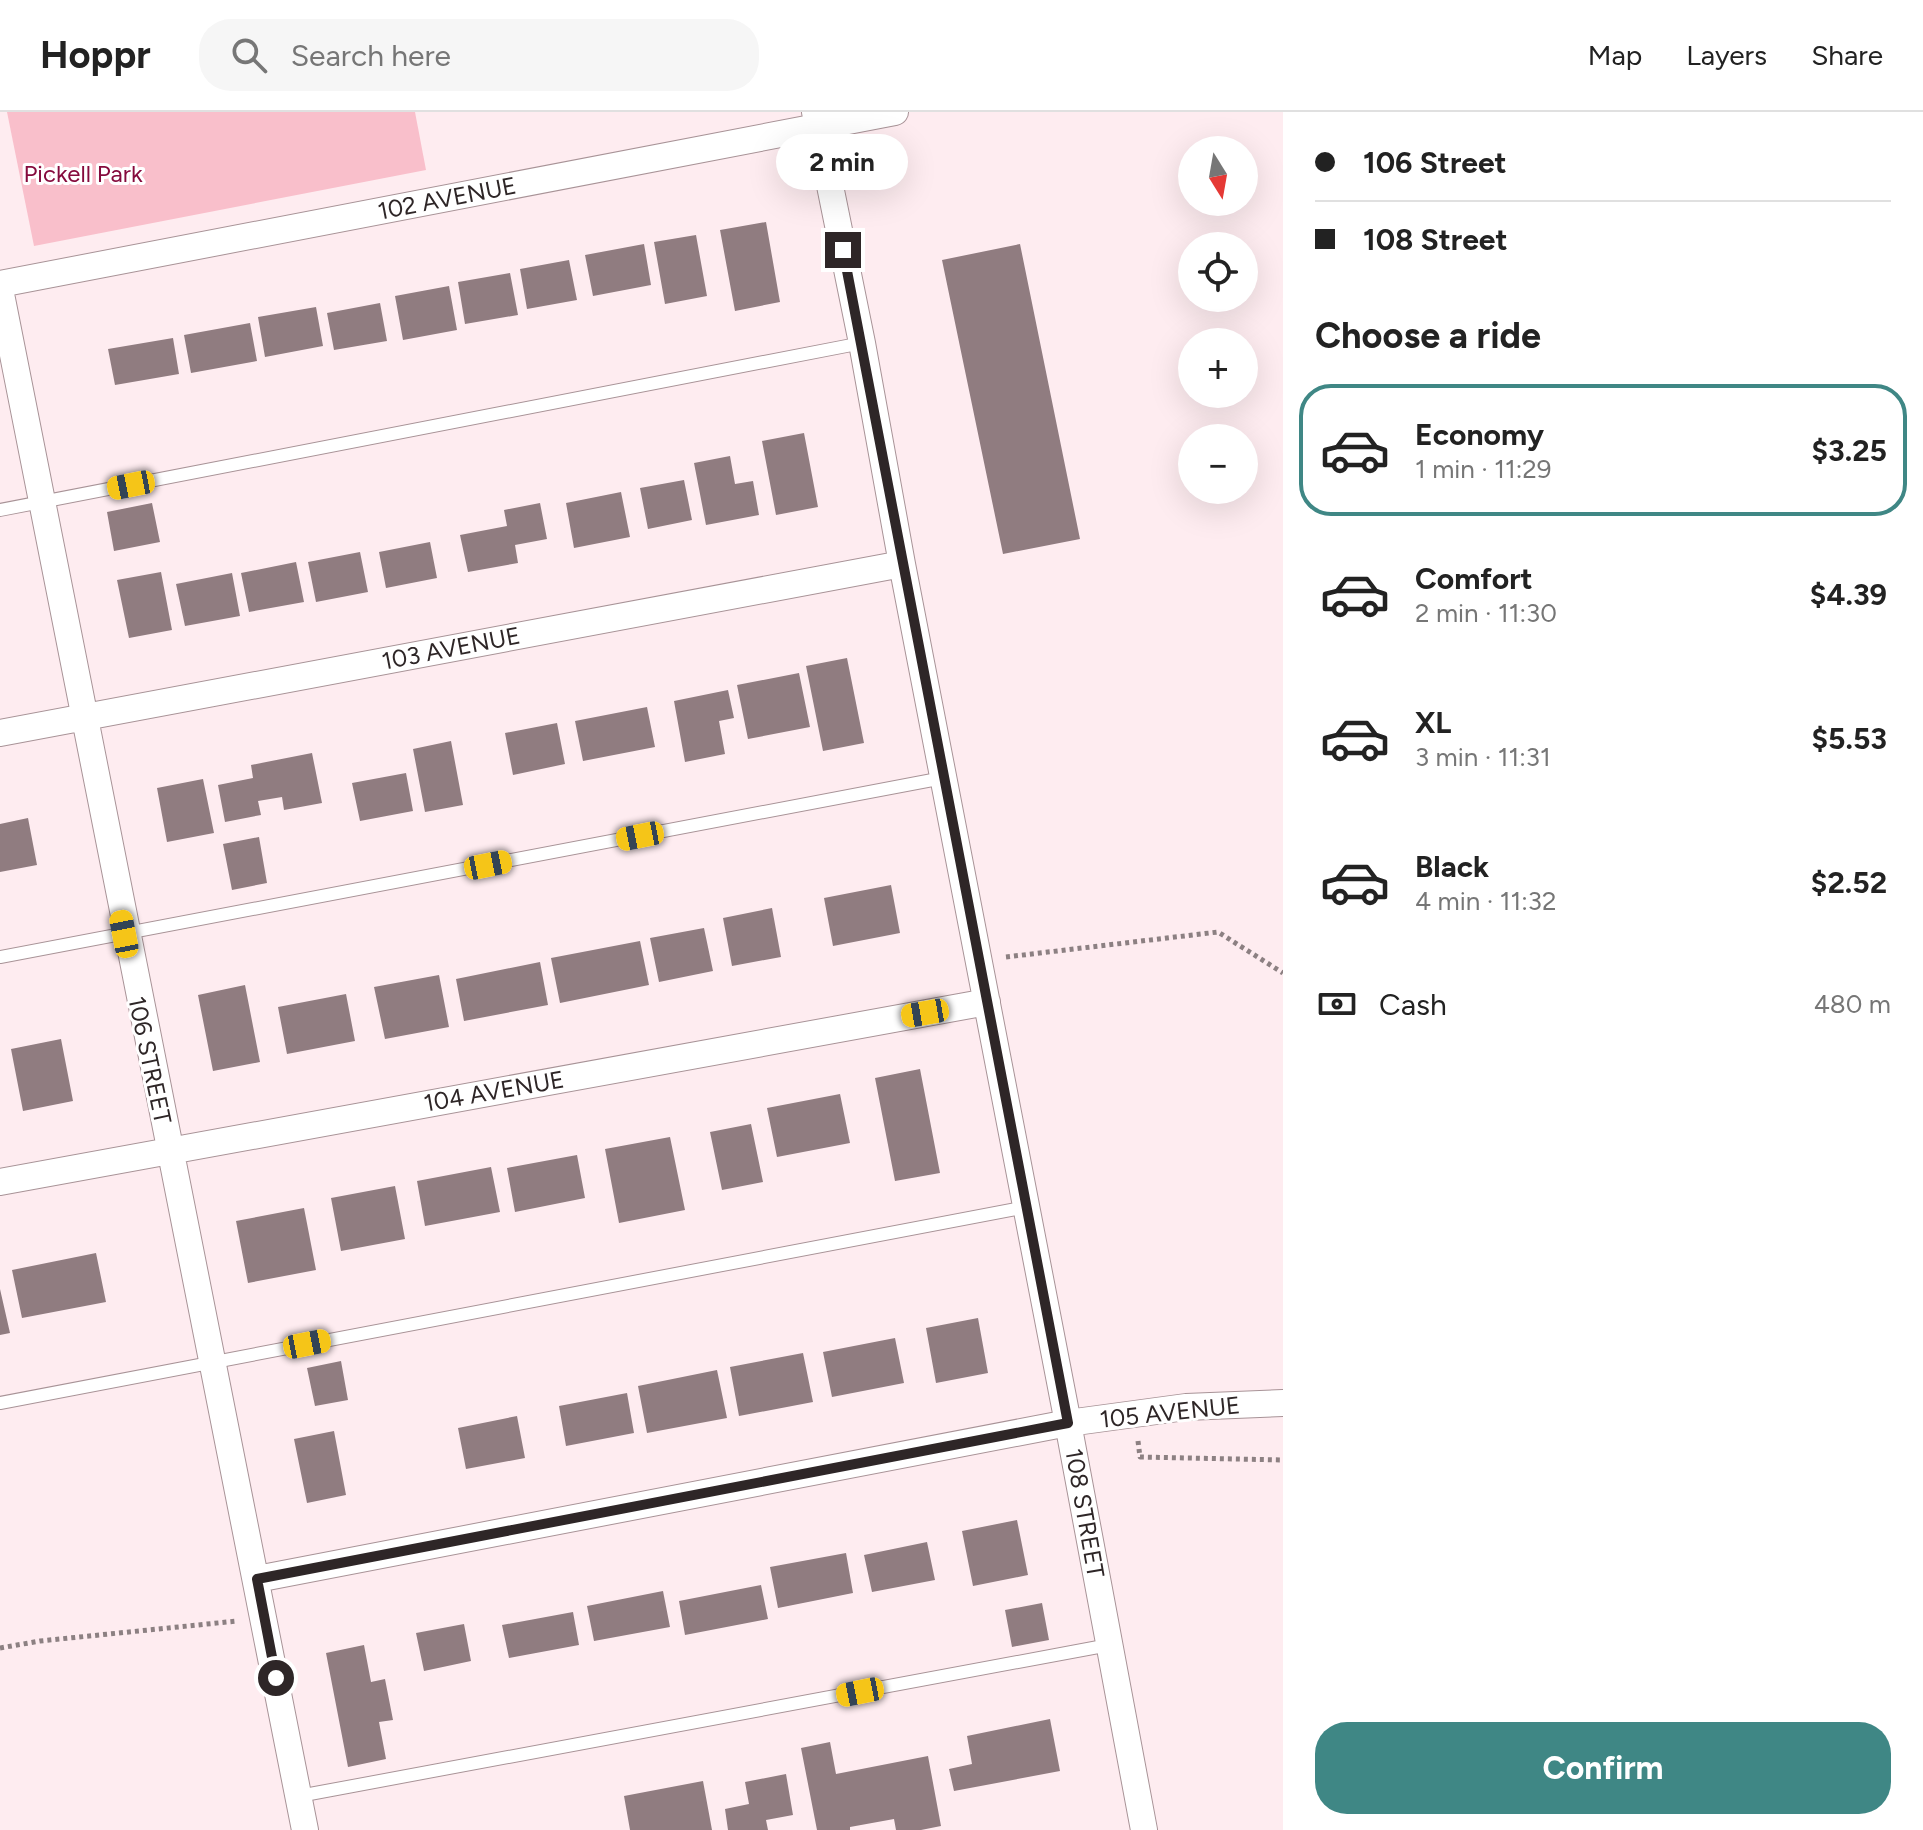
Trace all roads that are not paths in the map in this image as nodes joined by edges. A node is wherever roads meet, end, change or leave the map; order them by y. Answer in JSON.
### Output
{"nodes":[{"id":1,"x":895,"y":112,"type":"edge"},
{"id":2,"x":816,"y":119,"type":"edge"},
{"id":3,"x":0,"y":287,"type":"edge"},
{"id":4,"x":862,"y":343,"type":"junction"},
{"id":5,"x":40,"y":503,"type":"junction"},
{"id":6,"x":0,"y":510,"type":"edge"},
{"id":7,"x":902,"y":564,"type":"junction"},
{"id":8,"x":82,"y":717,"type":"junction"},
{"id":9,"x":0,"y":733,"type":"edge"},
{"id":10,"x":943,"y":778,"type":"junction"},
{"id":11,"x":124,"y":934,"type":"junction"},
{"id":12,"x":0,"y":957,"type":"edge"},
{"id":13,"x":987,"y":1002,"type":"junction"},
{"id":14,"x":169,"y":1150,"type":"junction"},
{"id":15,"x":0,"y":1182,"type":"edge"},
{"id":16,"x":1026,"y":1207,"type":"junction"},
{"id":17,"x":214,"y":1362,"type":"junction"},
{"id":18,"x":0,"y":1403,"type":"edge"},
{"id":19,"x":1283,"y":1403,"type":"edge"},
{"id":20,"x":1068,"y":1423,"type":"junction"},
{"id":21,"x":257,"y":1579,"type":"junction"},
{"id":22,"x":1109,"y":1645,"type":"junction"},
{"id":23,"x":299,"y":1796,"type":"junction"},
{"id":24,"x":305,"y":1830,"type":"edge"},
{"id":25,"x":1144,"y":1830,"type":"edge"}],
"edges":[{"from":1,"to":2,"type":"street","name":"102 AVENUE"},
{"from":2,"to":3,"type":"street","name":"102 AVENUE"},
{"from":2,"to":4,"type":"street","name":"108 STREET"},
{"from":3,"to":5,"type":"street","name":"106 STREET"},
{"from":4,"to":5,"type":"lane"},
{"from":4,"to":7,"type":"street","name":"108 STREET"},
{"from":5,"to":6,"type":"lane"},
{"from":5,"to":8,"type":"street","name":"106 STREET"},
{"from":7,"to":8,"type":"street","name":"103 AVENUE"},
{"from":7,"to":10,"type":"street","name":"108 STREET"},
{"from":8,"to":9,"type":"street","name":"103 AVENUE"},
{"from":8,"to":11,"type":"street","name":"106 STREET"},
{"from":10,"to":11,"type":"lane"},
{"from":10,"to":13,"type":"street","name":"108 STREET"},
{"from":11,"to":12,"type":"lane"},
{"from":11,"to":14,"type":"street","name":"106 STREET"},
{"from":13,"to":14,"type":"street","name":"104 AVENUE"},
{"from":13,"to":16,"type":"street","name":"108 STREET"},
{"from":14,"to":15,"type":"street","name":"104 AVENUE"},
{"from":14,"to":17,"type":"street","name":"106 STREET"},
{"from":16,"to":17,"type":"lane"},
{"from":16,"to":20,"type":"street","name":"108 STREET"},
{"from":17,"to":18,"type":"lane"},
{"from":17,"to":21,"type":"street","name":"106 STREET"},
{"from":19,"to":20,"type":"street","name":"105 AVENUE"},
{"from":20,"to":21,"type":"street","name":"105 AVENUE"},
{"from":20,"to":22,"type":"street","name":"108 STREET"},
{"from":21,"to":23,"type":"street","name":"106 STREET"},
{"from":22,"to":23,"type":"lane"},
{"from":22,"to":25,"type":"street","name":"108 STREET"},
{"from":23,"to":24,"type":"street","name":"106 STREET"}]}
